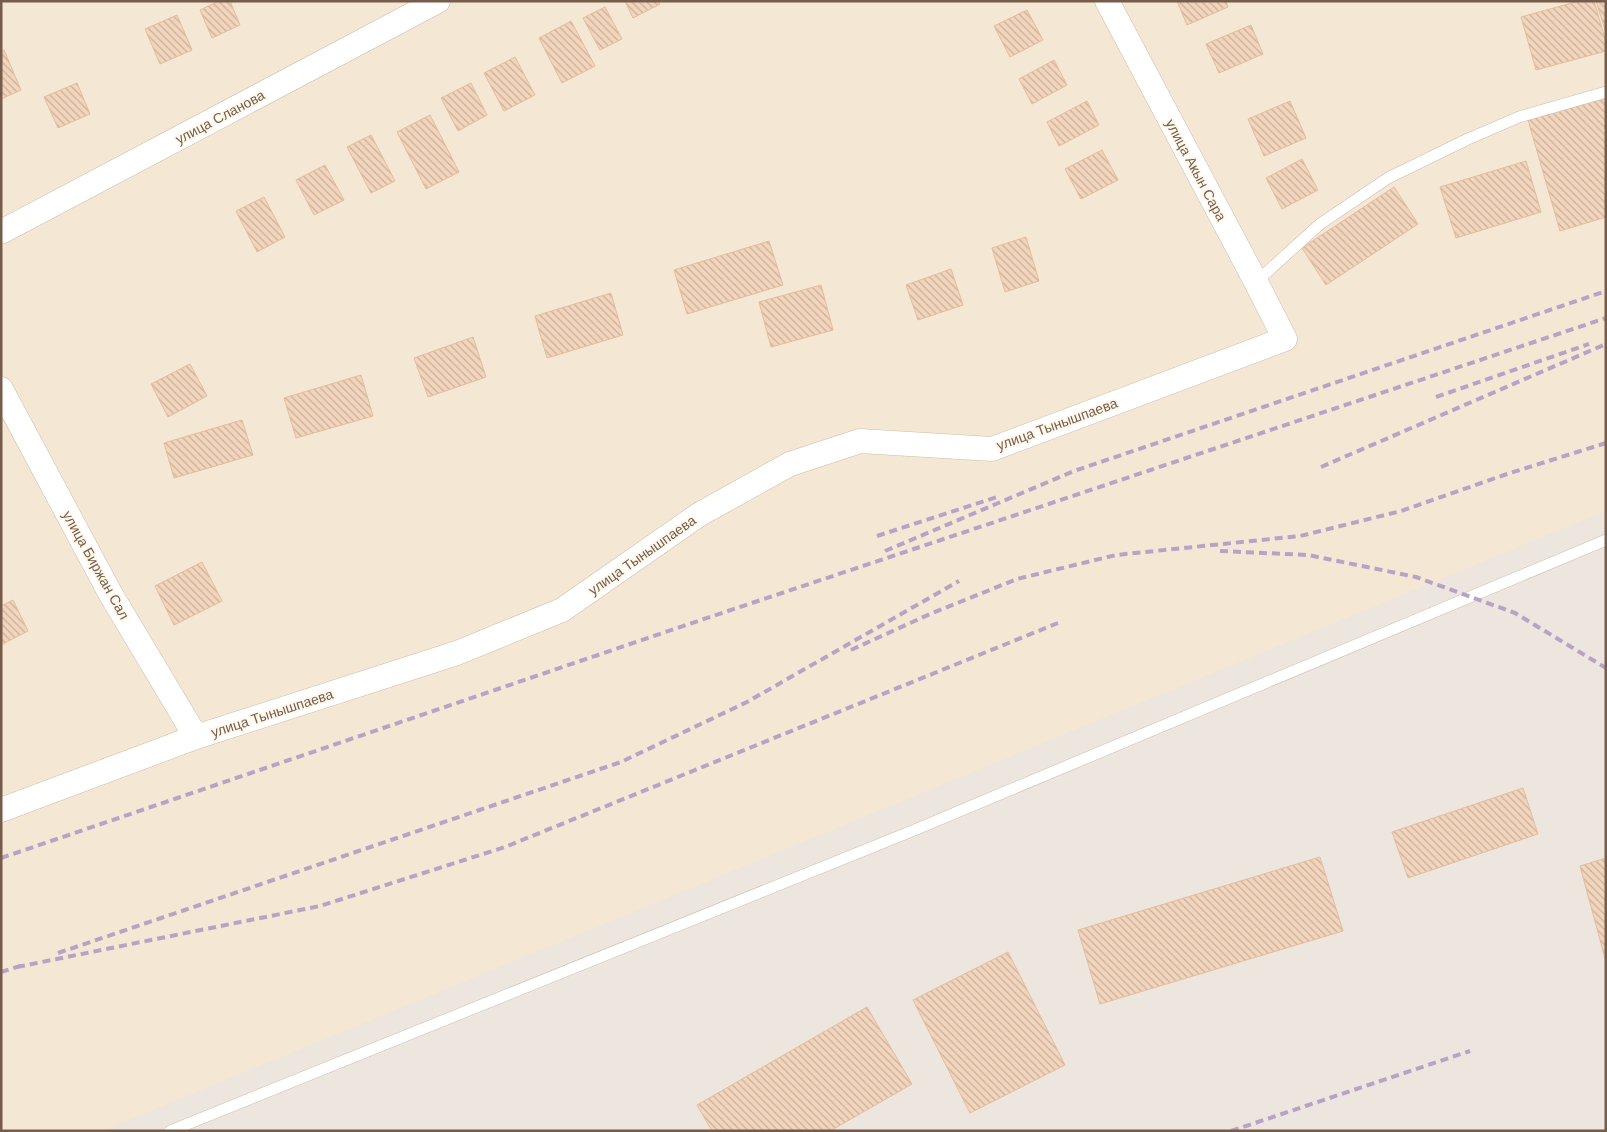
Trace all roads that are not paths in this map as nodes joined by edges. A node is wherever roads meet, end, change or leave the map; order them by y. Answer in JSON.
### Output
{"nodes":[{"id":1,"x":438,"y":1,"type":"edge"},
{"id":2,"x":1107,"y":1,"type":"edge"},
{"id":3,"x":1606,"y":92,"type":"edge"},
{"id":4,"x":1,"y":232,"type":"edge"},
{"id":5,"x":1256,"y":282,"type":"junction"},
{"id":6,"x":1285,"y":339,"type":"joint"},
{"id":7,"x":1,"y":389,"type":"edge"},
{"id":8,"x":1606,"y":540,"type":"edge"},
{"id":9,"x":196,"y":736,"type":"junction"},
{"id":10,"x":1,"y":810,"type":"edge"},
{"id":11,"x":170,"y":1131,"type":"edge"}],
"edges":[{"from":1,"to":4,"type":"street","name":"улица Сланова"},
{"from":2,"to":5,"type":"street","name":"улица Акын Сара"},
{"from":3,"to":5,"type":"lane"},
{"from":5,"to":6,"type":"street","name":"улица Акын Сара"},
{"from":6,"to":9,"type":"street","name":"улица Тынышпаева"},
{"from":7,"to":9,"type":"street","name":"улица Биржан Сал"},
{"from":8,"to":11,"type":"lane"},
{"from":9,"to":10,"type":"street","name":"улица Тынышпаева"}]}
